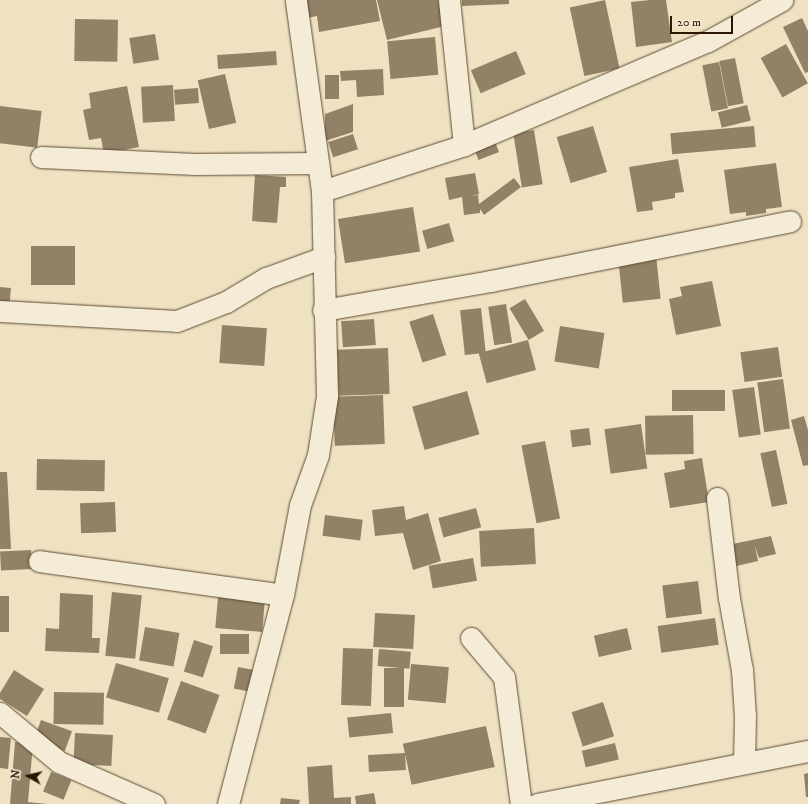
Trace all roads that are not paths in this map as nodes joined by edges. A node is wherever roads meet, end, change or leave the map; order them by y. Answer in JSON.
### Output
{"nodes":[{"id":1,"x":296,"y":0,"type":"edge"},
{"id":2,"x":449,"y":0,"type":"edge"},
{"id":3,"x":782,"y":0,"type":"edge"},
{"id":4,"x":464,"y":145,"type":"junction"},
{"id":5,"x":41,"y":157,"type":"dead end"},
{"id":6,"x":318,"y":163,"type":"junction"},
{"id":7,"x":322,"y":191,"type":"junction"},
{"id":8,"x":790,"y":221,"type":"dead end"},
{"id":9,"x":324,"y":257,"type":"junction"},
{"id":10,"x":323,"y":310,"type":"junction"},
{"id":11,"x":0,"y":311,"type":"edge"},
{"id":12,"x":717,"y":498,"type":"dead end"},
{"id":13,"x":39,"y":561,"type":"dead end"},
{"id":14,"x":283,"y":595,"type":"junction"},
{"id":15,"x":471,"y":638,"type":"dead end"},
{"id":16,"x":0,"y":713,"type":"edge"},
{"id":17,"x":808,"y":751,"type":"edge"},
{"id":18,"x":744,"y":762,"type":"junction"},
{"id":19,"x":154,"y":804,"type":"edge"},
{"id":20,"x":228,"y":804,"type":"edge"},
{"id":21,"x":521,"y":804,"type":"edge"},
{"id":22,"x":537,"y":804,"type":"edge"}],
"edges":[{"from":1,"to":6,"type":"street"},
{"from":2,"to":4,"type":"street"},
{"from":3,"to":4,"type":"street"},
{"from":4,"to":7,"type":"street"},
{"from":5,"to":6,"type":"street"},
{"from":6,"to":7,"type":"street"},
{"from":7,"to":9,"type":"street"},
{"from":8,"to":10,"type":"street"},
{"from":9,"to":10,"type":"street"},
{"from":9,"to":11,"type":"street"},
{"from":10,"to":14,"type":"street"},
{"from":12,"to":18,"type":"street"},
{"from":13,"to":14,"type":"street"},
{"from":14,"to":20,"type":"street"},
{"from":15,"to":21,"type":"street"},
{"from":16,"to":19,"type":"street"},
{"from":17,"to":18,"type":"street"},
{"from":18,"to":22,"type":"street"}]}
